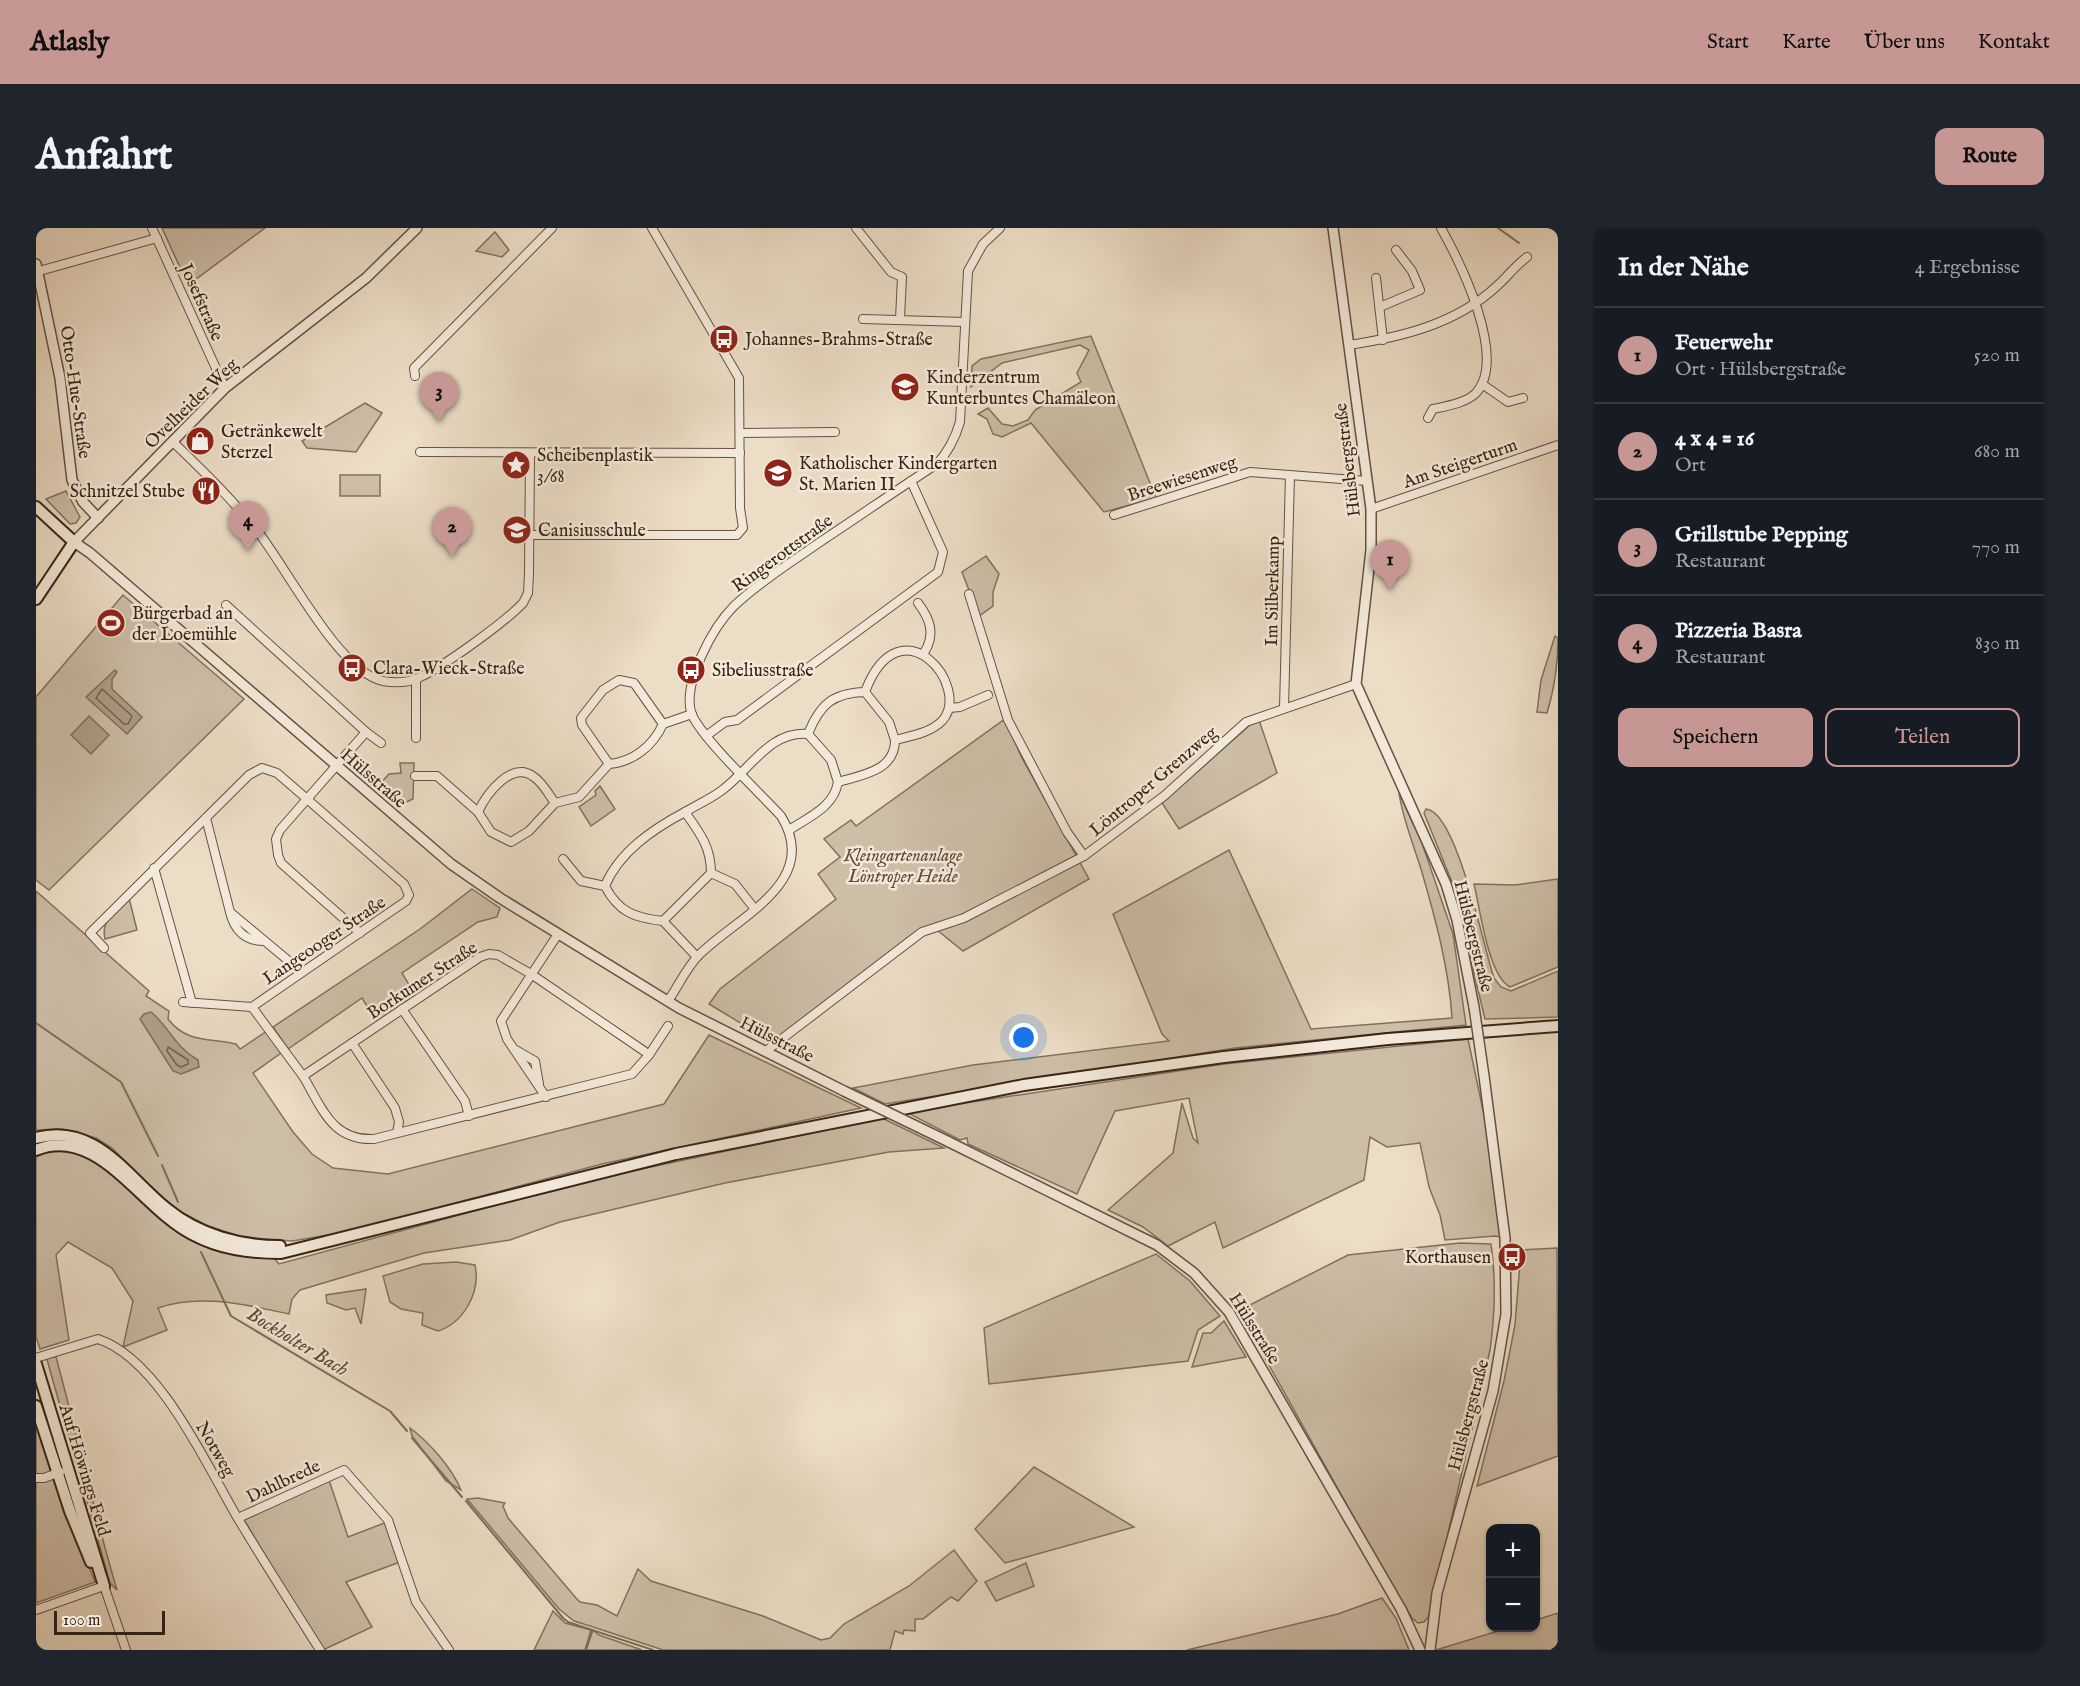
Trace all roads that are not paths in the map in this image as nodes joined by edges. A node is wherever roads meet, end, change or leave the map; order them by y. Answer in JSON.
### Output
{"nodes":[{"id":1,"x":152,"y":228,"type":"edge"},
{"id":2,"x":417,"y":228,"type":"edge"},
{"id":3,"x":552,"y":228,"type":"edge"},
{"id":4,"x":652,"y":228,"type":"edge"},
{"id":5,"x":856,"y":228,"type":"edge"},
{"id":6,"x":1000,"y":228,"type":"edge"},
{"id":7,"x":1334,"y":228,"type":"edge"},
{"id":8,"x":1441,"y":228,"type":"edge"},
{"id":9,"x":157,"y":238,"type":"junction"},
{"id":10,"x":1396,"y":250,"type":"dead end"},
{"id":11,"x":1527,"y":258,"type":"dead end"},
{"id":12,"x":37,"y":269,"type":"edge"},
{"id":13,"x":1376,"y":278,"type":"dead end"},
{"id":14,"x":1475,"y":302,"type":"junction"},
{"id":15,"x":1380,"y":307,"type":"junction"},
{"id":16,"x":863,"y":319,"type":"dead end"},
{"id":17,"x":900,"y":319,"type":"junction"},
{"id":18,"x":964,"y":322,"type":"junction"},
{"id":19,"x":1383,"y":340,"type":"junction"},
{"id":20,"x":1349,"y":345,"type":"junction"},
{"id":21,"x":415,"y":376,"type":"dead end"},
{"id":22,"x":1482,"y":384,"type":"junction"},
{"id":23,"x":225,"y":388,"type":"junction"},
{"id":24,"x":1523,"y":398,"type":"dead end"},
{"id":25,"x":1428,"y":418,"type":"dead end"},
{"id":26,"x":835,"y":432,"type":"dead end"},
{"id":27,"x":741,"y":433,"type":"junction"},
{"id":28,"x":173,"y":442,"type":"junction"},
{"id":29,"x":1558,"y":445,"type":"edge"},
{"id":30,"x":420,"y":452,"type":"dead end"},
{"id":31,"x":740,"y":453,"type":"junction"},
{"id":32,"x":530,"y":454,"type":"junction"},
{"id":33,"x":1290,"y":474,"type":"junction"},
{"id":34,"x":911,"y":481,"type":"junction"},
{"id":35,"x":1367,"y":481,"type":"junction"},
{"id":36,"x":36,"y":507,"type":"edge"},
{"id":37,"x":1371,"y":509,"type":"junction"},
{"id":38,"x":1114,"y":516,"type":"dead end"},
{"id":39,"x":98,"y":518,"type":"junction"},
{"id":40,"x":529,"y":535,"type":"junction"},
{"id":41,"x":74,"y":542,"type":"junction"},
{"id":42,"x":969,"y":594,"type":"dead end"},
{"id":43,"x":36,"y":599,"type":"edge"},
{"id":44,"x":918,"y":603,"type":"dead end"},
{"id":45,"x":226,"y":605,"type":"dead end"},
{"id":46,"x":924,"y":654,"type":"junction"},
{"id":47,"x":416,"y":679,"type":"junction"},
{"id":48,"x":1356,"y":684,"type":"junction"},
{"id":49,"x":865,"y":692,"type":"junction"},
{"id":50,"x":988,"y":695,"type":"dead end"},
{"id":51,"x":949,"y":708,"type":"junction"},
{"id":52,"x":1284,"y":708,"type":"junction"},
{"id":53,"x":692,"y":714,"type":"junction"},
{"id":54,"x":663,"y":724,"type":"junction"},
{"id":55,"x":366,"y":732,"type":"junction"},
{"id":56,"x":808,"y":734,"type":"junction"},
{"id":57,"x":706,"y":736,"type":"junction"},
{"id":58,"x":416,"y":738,"type":"dead end"},
{"id":59,"x":895,"y":740,"type":"junction"},
{"id":60,"x":381,"y":743,"type":"dead end"},
{"id":61,"x":609,"y":764,"type":"junction"},
{"id":62,"x":335,"y":767,"type":"junction"},
{"id":63,"x":741,"y":773,"type":"junction"},
{"id":64,"x":415,"y":776,"type":"dead end"},
{"id":65,"x":838,"y":782,"type":"junction"},
{"id":66,"x":307,"y":799,"type":"junction"},
{"id":67,"x":555,"y":803,"type":"junction"},
{"id":68,"x":478,"y":812,"type":"junction"},
{"id":69,"x":685,"y":812,"type":"junction"},
{"id":70,"x":206,"y":818,"type":"junction"},
{"id":71,"x":789,"y":830,"type":"junction"},
{"id":72,"x":1084,"y":856,"type":"junction"},
{"id":73,"x":563,"y":859,"type":"dead end"},
{"id":74,"x":154,"y":868,"type":"junction"},
{"id":75,"x":711,"y":873,"type":"junction"},
{"id":76,"x":605,"y":886,"type":"junction"},
{"id":77,"x":754,"y":908,"type":"junction"},
{"id":78,"x":663,"y":921,"type":"junction"},
{"id":79,"x":360,"y":933,"type":"junction"},
{"id":80,"x":558,"y":934,"type":"junction"},
{"id":81,"x":104,"y":948,"type":"dead end"},
{"id":82,"x":697,"y":957,"type":"junction"},
{"id":83,"x":302,"y":972,"type":"junction"},
{"id":84,"x":531,"y":974,"type":"junction"},
{"id":85,"x":668,"y":1001,"type":"junction"},
{"id":86,"x":252,"y":1007,"type":"junction"},
{"id":87,"x":402,"y":1009,"type":"junction"},
{"id":88,"x":668,"y":1026,"type":"dead end"},
{"id":89,"x":1558,"y":1026,"type":"edge"},
{"id":90,"x":352,"y":1043,"type":"junction"},
{"id":91,"x":766,"y":1051,"type":"junction"},
{"id":92,"x":649,"y":1054,"type":"junction"},
{"id":93,"x":303,"y":1076,"type":"junction"},
{"id":94,"x":546,"y":1097,"type":"junction"},
{"id":95,"x":469,"y":1116,"type":"junction"},
{"id":96,"x":397,"y":1133,"type":"junction"},
{"id":97,"x":36,"y":1138,"type":"edge"},
{"id":98,"x":36,"y":1150,"type":"edge"},
{"id":99,"x":328,"y":1242,"type":"junction"},
{"id":100,"x":36,"y":1358,"type":"edge"},
{"id":101,"x":37,"y":1369,"type":"edge"},
{"id":102,"x":36,"y":1406,"type":"edge"},
{"id":103,"x":62,"y":1471,"type":"junction"},
{"id":104,"x":36,"y":1478,"type":"edge"},
{"id":105,"x":238,"y":1518,"type":"junction"},
{"id":106,"x":104,"y":1586,"type":"junction"},
{"id":107,"x":36,"y":1610,"type":"edge"},
{"id":108,"x":1431,"y":1626,"type":"junction"},
{"id":109,"x":1414,"y":1635,"type":"junction"},
{"id":110,"x":126,"y":1650,"type":"edge"},
{"id":111,"x":320,"y":1650,"type":"edge"},
{"id":112,"x":449,"y":1650,"type":"edge"},
{"id":113,"x":1420,"y":1650,"type":"edge"},
{"id":114,"x":1430,"y":1650,"type":"edge"}],
"edges":[{"from":1,"to":9,"type":"street","name":"Josefstraße"},
{"from":2,"to":23,"type":"street","name":"Ovelheider Weg"},
{"from":3,"to":21,"type":"street"},
{"from":4,"to":27,"type":"street"},
{"from":5,"to":17,"type":"street"},
{"from":6,"to":18,"type":"street","name":"Ringerottstraße"},
{"from":7,"to":20,"type":"street","name":"Hülsbergstraße"},
{"from":8,"to":14,"type":"street"},
{"from":9,"to":12,"type":"street"},
{"from":9,"to":23,"type":"street","name":"Josefstraße"},
{"from":10,"to":15,"type":"street"},
{"from":11,"to":14,"type":"street"},
{"from":12,"to":39,"type":"street","name":"Otto-Hue-Straße"},
{"from":13,"to":15,"type":"street"},
{"from":14,"to":19,"type":"street"},
{"from":14,"to":22,"type":"street"},
{"from":15,"to":19,"type":"street"},
{"from":16,"to":17,"type":"street"},
{"from":17,"to":18,"type":"street"},
{"from":18,"to":34,"type":"street","name":"Ringerottstraße"},
{"from":19,"to":20,"type":"street"},
{"from":20,"to":35,"type":"street","name":"Hülsbergstraße"},
{"from":22,"to":24,"type":"street"},
{"from":22,"to":25,"type":"street"},
{"from":23,"to":28,"type":"street","name":"Ovelheider Weg"},
{"from":26,"to":27,"type":"street"},
{"from":27,"to":31,"type":"street"},
{"from":28,"to":39,"type":"street","name":"Ovelheider Weg"},
{"from":28,"to":47,"type":"street"},
{"from":29,"to":37,"type":"street","name":"Am Steigerturm"},
{"from":30,"to":32,"type":"street"},
{"from":31,"to":32,"type":"street"},
{"from":31,"to":40,"type":"street"},
{"from":32,"to":40,"type":"street"},
{"from":33,"to":35,"type":"street","name":"Breewiesenweg"},
{"from":33,"to":38,"type":"street","name":"Breewiesenweg"},
{"from":33,"to":52,"type":"street","name":"Im Silberkamp"},
{"from":34,"to":53,"type":"street","name":"Ringerottstraße"},
{"from":34,"to":57,"type":"street"},
{"from":35,"to":37,"type":"street","name":"Hülsbergstraße"},
{"from":36,"to":41,"type":"main road","name":"Hülsstraße"},
{"from":37,"to":48,"type":"street","name":"Hülsbergstraße"},
{"from":39,"to":41,"type":"street","name":"Ovelheider Weg"},
{"from":40,"to":47,"type":"street"},
{"from":41,"to":43,"type":"main road","name":"Ovelheider Weg"},
{"from":41,"to":62,"type":"street","name":"Hülsstraße"},
{"from":42,"to":72,"type":"street"},
{"from":44,"to":46,"type":"street"},
{"from":45,"to":55,"type":"street"},
{"from":46,"to":49,"type":"street"},
{"from":46,"to":51,"type":"street"},
{"from":47,"to":58,"type":"street"},
{"from":48,"to":52,"type":"street","name":"Löntroper Grenzweg"},
{"from":48,"to":108,"type":"street","name":"Hülsbergstraße","bridge":true},
{"from":49,"to":56,"type":"street"},
{"from":49,"to":59,"type":"street"},
{"from":50,"to":51,"type":"street"},
{"from":51,"to":59,"type":"street"},
{"from":52,"to":72,"type":"street","name":"Löntroper Grenzweg"},
{"from":53,"to":54,"type":"street"},
{"from":53,"to":57,"type":"street","name":"Ringerottstraße"},
{"from":54,"to":61,"type":"street"},
{"from":54,"to":61,"type":"street"},
{"from":55,"to":60,"type":"street"},
{"from":55,"to":62,"type":"street"},
{"from":56,"to":63,"type":"street"},
{"from":56,"to":65,"type":"street"},
{"from":57,"to":63,"type":"street","name":"Ringerottstraße"},
{"from":59,"to":65,"type":"street"},
{"from":61,"to":67,"type":"street"},
{"from":62,"to":66,"type":"street"},
{"from":62,"to":80,"type":"street","name":"Hülsstraße"},
{"from":63,"to":69,"type":"street"},
{"from":63,"to":71,"type":"street","name":"Ringerottstraße"},
{"from":64,"to":68,"type":"street"},
{"from":65,"to":71,"type":"street"},
{"from":66,"to":70,"type":"street","name":"Langeooger Straße"},
{"from":66,"to":79,"type":"street"},
{"from":66,"to":79,"type":"street","name":"Langeooger Straße"},
{"from":67,"to":68,"type":"street"},
{"from":67,"to":68,"type":"street"},
{"from":69,"to":75,"type":"street"},
{"from":69,"to":76,"type":"street"},
{"from":70,"to":74,"type":"street","name":"Langeooger Straße"},
{"from":70,"to":83,"type":"street"},
{"from":71,"to":77,"type":"street"},
{"from":72,"to":91,"type":"street","name":"Löntroper Grenzweg"},
{"from":73,"to":76,"type":"street"},
{"from":74,"to":81,"type":"street","name":"Langeooger Straße"},
{"from":74,"to":86,"type":"street","name":"Langeooger Straße"},
{"from":75,"to":77,"type":"street"},
{"from":75,"to":78,"type":"street"},
{"from":76,"to":78,"type":"street"},
{"from":77,"to":82,"type":"street"},
{"from":78,"to":82,"type":"street"},
{"from":79,"to":83,"type":"street","name":"Langeooger Straße"},
{"from":80,"to":84,"type":"street"},
{"from":80,"to":85,"type":"street","name":"Hülsstraße"},
{"from":82,"to":85,"type":"street"},
{"from":83,"to":86,"type":"street","name":"Langeooger Straße"},
{"from":84,"to":87,"type":"street","name":"Borkumer Straße"},
{"from":84,"to":92,"type":"street","name":"Borkumer Straße"},
{"from":84,"to":94,"type":"street"},
{"from":85,"to":91,"type":"street","name":"Hülsstraße"},
{"from":86,"to":93,"type":"street"},
{"from":87,"to":90,"type":"street","name":"Borkumer Straße"},
{"from":87,"to":95,"type":"street"},
{"from":88,"to":92,"type":"street"},
{"from":89,"to":99,"type":"main road"},
{"from":90,"to":93,"type":"street","name":"Borkumer Straße"},
{"from":90,"to":96,"type":"street"},
{"from":91,"to":109,"type":"street","name":"Hülsstraße","bridge":true},
{"from":92,"to":94,"type":"street"},
{"from":93,"to":96,"type":"street"},
{"from":94,"to":95,"type":"street"},
{"from":95,"to":96,"type":"street"},
{"from":97,"to":99,"type":"main road"},
{"from":98,"to":99,"type":"main road"},
{"from":100,"to":105,"type":"street","name":"Notweg"},
{"from":101,"to":103,"type":"main road","name":"Auf Höwings Feld"},
{"from":102,"to":103,"type":"main road","name":"Auf Höwings Feld"},
{"from":103,"to":104,"type":"street"},
{"from":103,"to":106,"type":"main road","name":"Auf Höwings Feld"},
{"from":105,"to":111,"type":"street","name":"Notweg"},
{"from":105,"to":112,"type":"street","name":"Dahlbrede"},
{"from":106,"to":107,"type":"street"},
{"from":106,"to":110,"type":"street","name":"Auf Höwings Feld"},
{"from":108,"to":109,"type":"street"},
{"from":108,"to":114,"type":"street","name":"Hülsbergstraße"},
{"from":109,"to":113,"type":"street","name":"Hülsstraße"}]}
